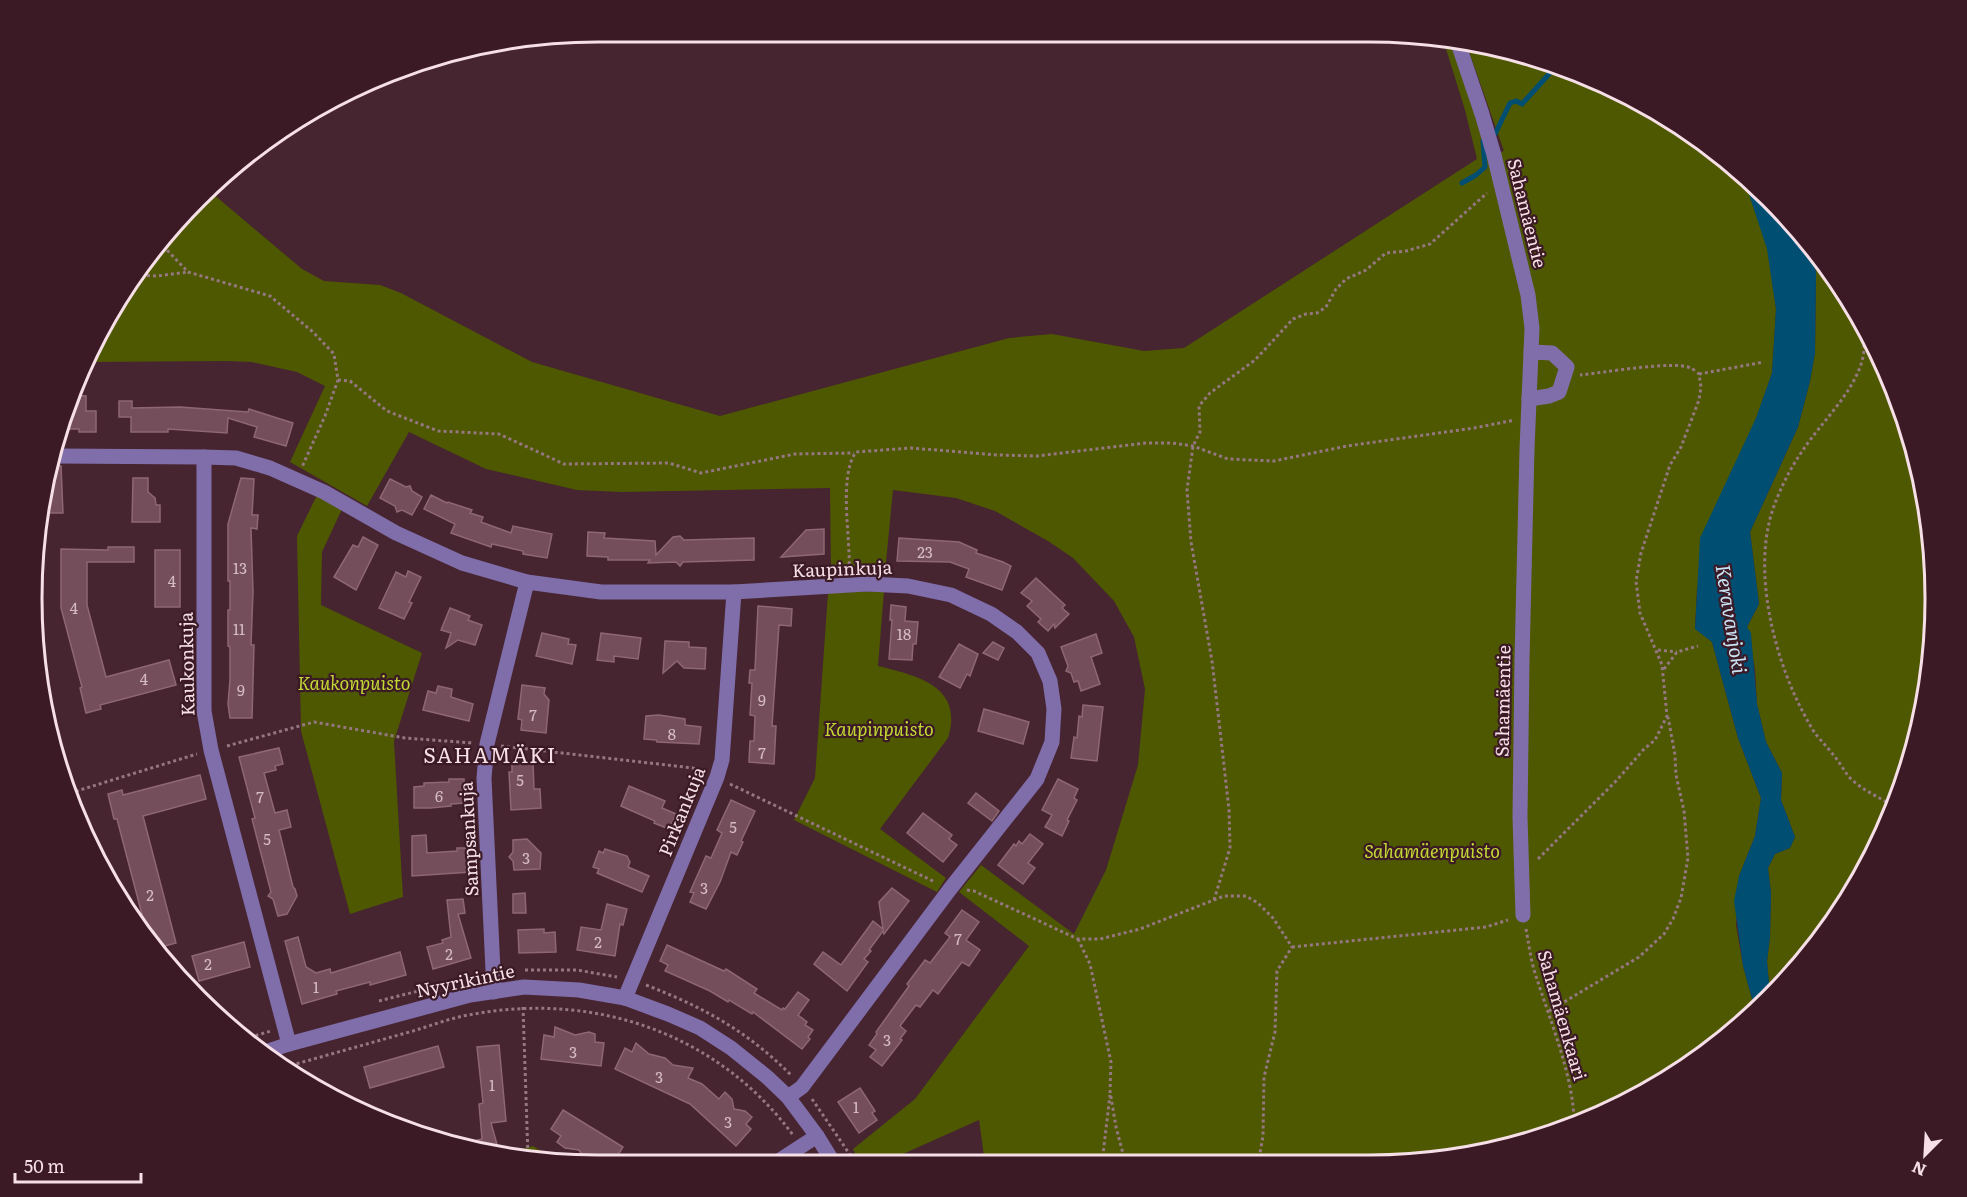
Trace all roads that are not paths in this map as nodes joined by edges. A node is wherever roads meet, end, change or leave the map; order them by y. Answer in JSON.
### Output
{"nodes":[{"id":1,"x":1460,"y":50,"type":"edge"},
{"id":2,"x":1531,"y":351,"type":"junction"},
{"id":3,"x":1529,"y":399,"type":"junction"},
{"id":4,"x":61,"y":456,"type":"edge"},
{"id":5,"x":204,"y":457,"type":"junction"},
{"id":6,"x":527,"y":582,"type":"junction"},
{"id":7,"x":734,"y":592,"type":"junction"},
{"id":8,"x":1523,"y":915,"type":"road end"},
{"id":9,"x":494,"y":992,"type":"junction"},
{"id":10,"x":625,"y":998,"type":"junction"},
{"id":11,"x":290,"y":1044,"type":"junction"},
{"id":12,"x":273,"y":1049,"type":"edge"},
{"id":13,"x":788,"y":1097,"type":"junction"},
{"id":14,"x":817,"y":1136,"type":"junction"},
{"id":15,"x":789,"y":1155,"type":"edge"},
{"id":16,"x":829,"y":1155,"type":"edge"}],
"edges":[{"from":1,"to":2,"type":"street","name":"Sahamäentie"},
{"from":2,"to":3,"type":"street","name":"Sahamäentie"},
{"from":2,"to":3,"type":"street"},
{"from":3,"to":8,"type":"street","name":"Sahamäentie"},
{"from":4,"to":5,"type":"street"},
{"from":5,"to":6,"type":"street","name":"Kaupinkuja"},
{"from":5,"to":11,"type":"street","name":"Kaukonkuja"},
{"from":6,"to":7,"type":"street","name":"Kaupinkuja"},
{"from":6,"to":9,"type":"street","name":"Sampsankuja"},
{"from":7,"to":10,"type":"street","name":"Pirkankuja"},
{"from":7,"to":13,"type":"street","name":"Kaupinkuja"},
{"from":9,"to":10,"type":"street","name":"Nyyrikintie"},
{"from":9,"to":11,"type":"street","name":"Nyyrikintie"},
{"from":10,"to":13,"type":"street","name":"Nyyrikintie"},
{"from":11,"to":12,"type":"street","name":"Nyyrikintie"},
{"from":13,"to":14,"type":"street","name":"Nyyrikintie"},
{"from":14,"to":15,"type":"street"},
{"from":14,"to":16,"type":"street","name":"Nyyrikintie"}]}
